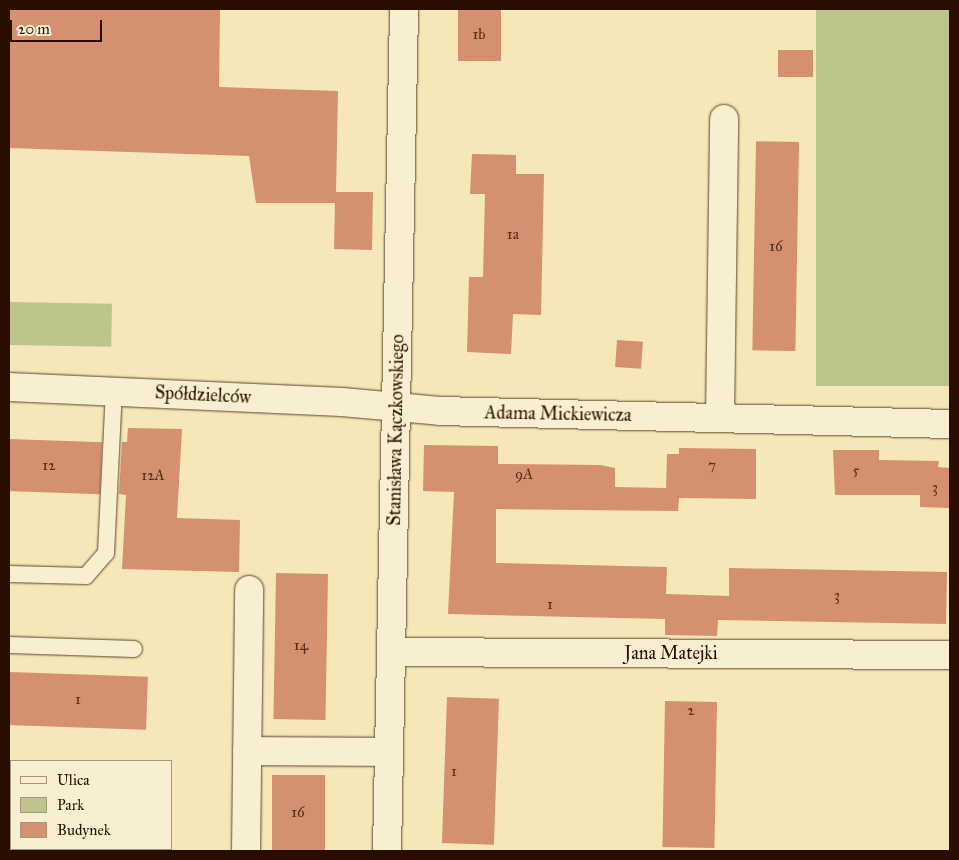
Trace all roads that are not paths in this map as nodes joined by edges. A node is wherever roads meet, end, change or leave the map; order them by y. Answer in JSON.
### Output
{"nodes":[{"id":1,"x":404,"y":9,"type":"edge"},
{"id":2,"x":724,"y":120,"type":"dead end"},
{"id":3,"x":9,"y":387,"type":"edge"},
{"id":4,"x":114,"y":391,"type":"junction"},
{"id":5,"x":397,"y":408,"type":"junction"},
{"id":6,"x":720,"y":418,"type":"junction"},
{"id":7,"x":950,"y":424,"type":"edge"},
{"id":8,"x":9,"y":574,"type":"edge"},
{"id":9,"x":249,"y":590,"type":"dead end"},
{"id":10,"x":9,"y":645,"type":"edge"},
{"id":11,"x":134,"y":649,"type":"dead end"},
{"id":12,"x":391,"y":652,"type":"junction"},
{"id":13,"x":950,"y":655,"type":"edge"},
{"id":14,"x":247,"y":751,"type":"junction"},
{"id":15,"x":389,"y":752,"type":"junction"},
{"id":16,"x":246,"y":851,"type":"edge"},
{"id":17,"x":387,"y":851,"type":"edge"}],
"edges":[{"from":1,"to":5,"type":"street","name":"Stanisława Kączkowskiego"},
{"from":2,"to":6,"type":"street"},
{"from":3,"to":4,"type":"street","name":"Spółdzielców"},
{"from":4,"to":5,"type":"street","name":"Spółdzielców"},
{"from":4,"to":8,"type":"lane"},
{"from":5,"to":6,"type":"street","name":"Adama Mickiewicza"},
{"from":5,"to":12,"type":"street","name":"Stanisława Kączkowskiego"},
{"from":6,"to":7,"type":"street","name":"Adama Mickiewicza"},
{"from":9,"to":14,"type":"street"},
{"from":10,"to":11,"type":"lane"},
{"from":12,"to":13,"type":"street","name":"Jana Matejki"},
{"from":12,"to":15,"type":"street","name":"Stanisława Kączkowskiego"},
{"from":14,"to":15,"type":"street"},
{"from":14,"to":16,"type":"street"},
{"from":15,"to":17,"type":"street","name":"Stanisława Kączkowskiego"}]}
